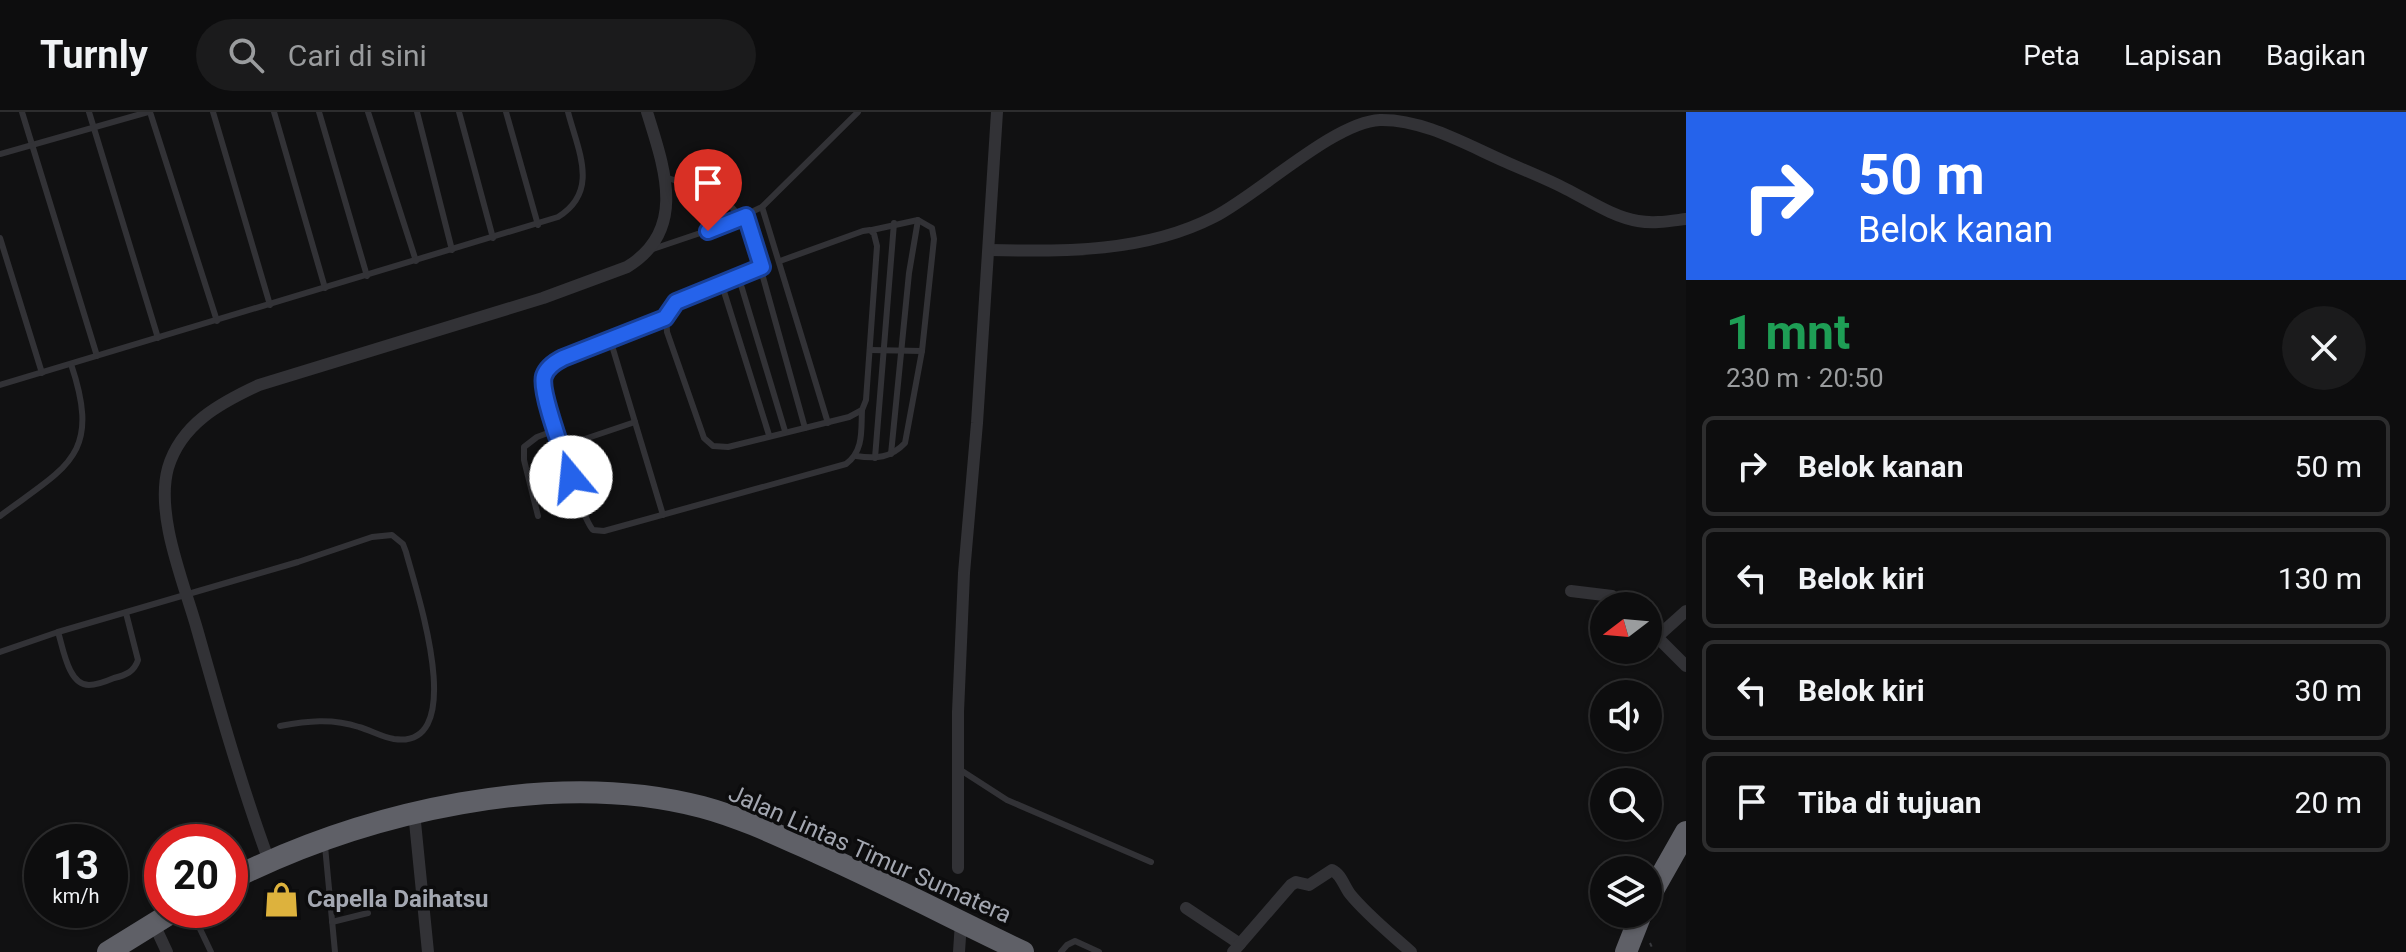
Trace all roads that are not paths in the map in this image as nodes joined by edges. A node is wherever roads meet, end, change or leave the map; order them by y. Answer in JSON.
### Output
{"nodes":[{"id":1,"x":22,"y":112,"type":"edge"},
{"id":2,"x":89,"y":112,"type":"edge"},
{"id":3,"x":149,"y":112,"type":"edge"},
{"id":4,"x":213,"y":112,"type":"edge"},
{"id":5,"x":274,"y":112,"type":"edge"},
{"id":6,"x":319,"y":112,"type":"edge"},
{"id":7,"x":368,"y":112,"type":"edge"},
{"id":8,"x":417,"y":112,"type":"edge"},
{"id":9,"x":459,"y":112,"type":"edge"},
{"id":10,"x":506,"y":112,"type":"edge"},
{"id":11,"x":568,"y":112,"type":"edge"},
{"id":12,"x":647,"y":112,"type":"edge"},
{"id":13,"x":858,"y":112,"type":"edge"},
{"id":14,"x":997,"y":112,"type":"edge"},
{"id":15,"x":94,"y":127,"type":"junction"},
{"id":16,"x":31,"y":145,"type":"junction"},
{"id":17,"x":0,"y":154,"type":"edge"},
{"id":18,"x":665,"y":177,"type":"junction"},
{"id":19,"x":762,"y":207,"type":"junction"},
{"id":20,"x":743,"y":217,"type":"junction"},
{"id":21,"x":1686,"y":219,"type":"edge"},
{"id":22,"x":918,"y":220,"type":"junction"},
{"id":23,"x":894,"y":223,"type":"junction"},
{"id":24,"x":538,"y":225,"type":"junction"},
{"id":25,"x":871,"y":230,"type":"junction"},
{"id":26,"x":0,"y":238,"type":"edge"},
{"id":27,"x":493,"y":238,"type":"junction"},
{"id":28,"x":452,"y":250,"type":"junction"},
{"id":29,"x":650,"y":250,"type":"junction"},
{"id":30,"x":989,"y":250,"type":"junction"},
{"id":31,"x":416,"y":261,"type":"junction"},
{"id":32,"x":780,"y":261,"type":"junction"},
{"id":33,"x":762,"y":267,"type":"junction"},
{"id":34,"x":738,"y":275,"type":"junction"},
{"id":35,"x":367,"y":276,"type":"junction"},
{"id":36,"x":721,"y":282,"type":"junction"},
{"id":37,"x":325,"y":288,"type":"junction"},
{"id":38,"x":270,"y":305,"type":"junction"},
{"id":39,"x":665,"y":318,"type":"junction"},
{"id":40,"x":217,"y":321,"type":"junction"},
{"id":41,"x":158,"y":338,"type":"junction"},
{"id":42,"x":610,"y":339,"type":"junction"},
{"id":43,"x":870,"y":350,"type":"junction"},
{"id":44,"x":884,"y":350,"type":"junction"},
{"id":45,"x":902,"y":351,"type":"junction"},
{"id":46,"x":922,"y":351,"type":"junction"},
{"id":47,"x":97,"y":356,"type":"junction"},
{"id":48,"x":71,"y":364,"type":"junction"},
{"id":49,"x":42,"y":373,"type":"junction"},
{"id":50,"x":0,"y":385,"type":"edge"},
{"id":51,"x":862,"y":410,"type":"junction"},
{"id":52,"x":635,"y":422,"type":"junction"},
{"id":53,"x":828,"y":423,"type":"junction"},
{"id":54,"x":805,"y":428,"type":"junction"},
{"id":55,"x":556,"y":430,"type":"junction"},
{"id":56,"x":785,"y":431,"type":"junction"},
{"id":57,"x":769,"y":435,"type":"junction"},
{"id":58,"x":561,"y":447,"type":"junction"},
{"id":59,"x":891,"y":454,"type":"junction"},
{"id":60,"x":856,"y":456,"type":"junction"},
{"id":61,"x":875,"y":458,"type":"junction"},
{"id":62,"x":663,"y":515,"type":"junction"},
{"id":63,"x":0,"y":516,"type":"edge"},
{"id":64,"x":538,"y":516,"type":"dead end"},
{"id":65,"x":1571,"y":591,"type":"dead end"},
{"id":66,"x":1590,"y":593,"type":"edge"},
{"id":67,"x":188,"y":595,"type":"junction"},
{"id":68,"x":1686,"y":611,"type":"edge"},
{"id":69,"x":126,"y":613,"type":"junction"},
{"id":70,"x":1662,"y":627,"type":"edge"},
{"id":71,"x":58,"y":632,"type":"junction"},
{"id":72,"x":1662,"y":643,"type":"edge"},
{"id":73,"x":0,"y":652,"type":"edge"},
{"id":74,"x":1686,"y":666,"type":"edge"},
{"id":75,"x":280,"y":726,"type":"dead end"},
{"id":76,"x":959,"y":769,"type":"junction"},
{"id":77,"x":414,"y":812,"type":"junction"},
{"id":78,"x":1686,"y":832,"type":"edge"},
{"id":79,"x":325,"y":839,"type":"junction"},
{"id":80,"x":269,"y":861,"type":"junction"},
{"id":81,"x":1151,"y":862,"type":"dead end"},
{"id":82,"x":958,"y":868,"type":"dead end"},
{"id":83,"x":248,"y":871,"type":"edge"},
{"id":84,"x":1662,"y":874,"type":"edge"},
{"id":85,"x":1186,"y":908,"type":"dead end"},
{"id":86,"x":368,"y":913,"type":"dead end"},
{"id":87,"x":332,"y":922,"type":"junction"},
{"id":88,"x":961,"y":922,"type":"junction"},
{"id":89,"x":144,"y":928,"type":"edge"},
{"id":90,"x":156,"y":928,"type":"edge"},
{"id":91,"x":200,"y":928,"type":"edge"},
{"id":92,"x":1635,"y":928,"type":"edge"},
{"id":93,"x":1237,"y":948,"type":"edge"},
{"id":94,"x":108,"y":952,"type":"edge"},
{"id":95,"x":167,"y":952,"type":"edge"},
{"id":96,"x":211,"y":952,"type":"edge"},
{"id":97,"x":335,"y":952,"type":"edge"},
{"id":98,"x":428,"y":952,"type":"edge"},
{"id":99,"x":959,"y":952,"type":"edge"},
{"id":100,"x":1023,"y":952,"type":"edge"},
{"id":101,"x":1061,"y":952,"type":"edge"},
{"id":102,"x":1099,"y":952,"type":"edge"},
{"id":103,"x":1411,"y":952,"type":"edge"},
{"id":104,"x":1626,"y":952,"type":"edge"}],
"edges":[{"from":1,"to":16,"type":"lane"},
{"from":2,"to":15,"type":"lane"},
{"from":3,"to":15,"type":"lane"},
{"from":3,"to":40,"type":"lane"},
{"from":4,"to":38,"type":"lane"},
{"from":5,"to":37,"type":"lane"},
{"from":6,"to":35,"type":"lane"},
{"from":7,"to":31,"type":"lane"},
{"from":8,"to":28,"type":"lane"},
{"from":9,"to":27,"type":"lane"},
{"from":10,"to":24,"type":"lane"},
{"from":11,"to":24,"type":"lane"},
{"from":12,"to":18,"type":"street"},
{"from":13,"to":19,"type":"lane"},
{"from":14,"to":30,"type":"street"},
{"from":15,"to":16,"type":"lane"},
{"from":15,"to":41,"type":"lane"},
{"from":16,"to":17,"type":"lane"},
{"from":16,"to":47,"type":"lane"},
{"from":18,"to":20,"type":"lane"},
{"from":18,"to":29,"type":"street"},
{"from":19,"to":20,"type":"lane"},
{"from":19,"to":32,"type":"lane"},
{"from":20,"to":29,"type":"lane"},
{"from":20,"to":33,"type":"lane"},
{"from":21,"to":30,"type":"street"},
{"from":22,"to":23,"type":"lane"},
{"from":22,"to":45,"type":"lane"},
{"from":22,"to":46,"type":"lane"},
{"from":23,"to":25,"type":"lane"},
{"from":23,"to":44,"type":"lane"},
{"from":24,"to":27,"type":"lane"},
{"from":25,"to":32,"type":"lane"},
{"from":25,"to":43,"type":"lane"},
{"from":26,"to":49,"type":"lane"},
{"from":27,"to":28,"type":"lane"},
{"from":28,"to":31,"type":"lane"},
{"from":29,"to":67,"type":"street"},
{"from":30,"to":76,"type":"street"},
{"from":31,"to":35,"type":"lane"},
{"from":32,"to":53,"type":"lane"},
{"from":33,"to":34,"type":"lane"},
{"from":33,"to":54,"type":"lane"},
{"from":34,"to":36,"type":"lane"},
{"from":34,"to":56,"type":"lane"},
{"from":35,"to":37,"type":"lane"},
{"from":36,"to":39,"type":"lane"},
{"from":36,"to":57,"type":"lane"},
{"from":37,"to":38,"type":"lane"},
{"from":38,"to":40,"type":"lane"},
{"from":39,"to":42,"type":"lane"},
{"from":39,"to":57,"type":"lane"},
{"from":40,"to":41,"type":"lane"},
{"from":41,"to":47,"type":"lane"},
{"from":42,"to":52,"type":"lane"},
{"from":42,"to":55,"type":"lane"},
{"from":43,"to":44,"type":"lane"},
{"from":43,"to":51,"type":"lane"},
{"from":44,"to":45,"type":"lane"},
{"from":44,"to":61,"type":"lane"},
{"from":45,"to":46,"type":"lane"},
{"from":45,"to":59,"type":"lane"},
{"from":46,"to":59,"type":"lane"},
{"from":47,"to":48,"type":"lane"},
{"from":48,"to":49,"type":"lane"},
{"from":48,"to":63,"type":"lane"},
{"from":49,"to":50,"type":"lane"},
{"from":51,"to":53,"type":"lane"},
{"from":51,"to":60,"type":"lane"},
{"from":52,"to":58,"type":"lane"},
{"from":52,"to":62,"type":"lane"},
{"from":53,"to":54,"type":"lane"},
{"from":54,"to":56,"type":"lane"},
{"from":55,"to":58,"type":"lane"},
{"from":55,"to":64,"type":"lane"},
{"from":56,"to":57,"type":"lane"},
{"from":58,"to":62,"type":"lane"},
{"from":59,"to":61,"type":"lane"},
{"from":60,"to":61,"type":"lane"},
{"from":60,"to":62,"type":"lane"},
{"from":65,"to":66,"type":"street"},
{"from":67,"to":69,"type":"lane"},
{"from":67,"to":75,"type":"lane"},
{"from":67,"to":80,"type":"street"},
{"from":68,"to":70,"type":"street"},
{"from":69,"to":71,"type":"lane"},
{"from":69,"to":71,"type":"lane"},
{"from":71,"to":73,"type":"lane"},
{"from":72,"to":74,"type":"street"},
{"from":76,"to":81,"type":"lane"},
{"from":76,"to":82,"type":"street"},
{"from":77,"to":79,"type":"highway","name":"Jalan Lintas Timur Sumatera"},
{"from":77,"to":88,"type":"highway","name":"Jalan Lintas Timur Sumatera"},
{"from":77,"to":98,"type":"street"},
{"from":78,"to":84,"type":"highway"},
{"from":79,"to":80,"type":"highway","name":"Jalan Lintas Timur Sumatera"},
{"from":79,"to":87,"type":"lane"},
{"from":80,"to":83,"type":"highway","name":"Jalan Lintas Timur Sumatera"},
{"from":85,"to":93,"type":"street"},
{"from":86,"to":87,"type":"lane"},
{"from":87,"to":97,"type":"lane"},
{"from":88,"to":99,"type":"street"},
{"from":88,"to":100,"type":"highway","name":"Jalan Lintas Timur Sumatera"},
{"from":89,"to":94,"type":"highway"},
{"from":90,"to":95,"type":"street"},
{"from":91,"to":96,"type":"lane"},
{"from":92,"to":104,"type":"highway"},
{"from":93,"to":103,"type":"street"},
{"from":101,"to":102,"type":"lane"}]}
